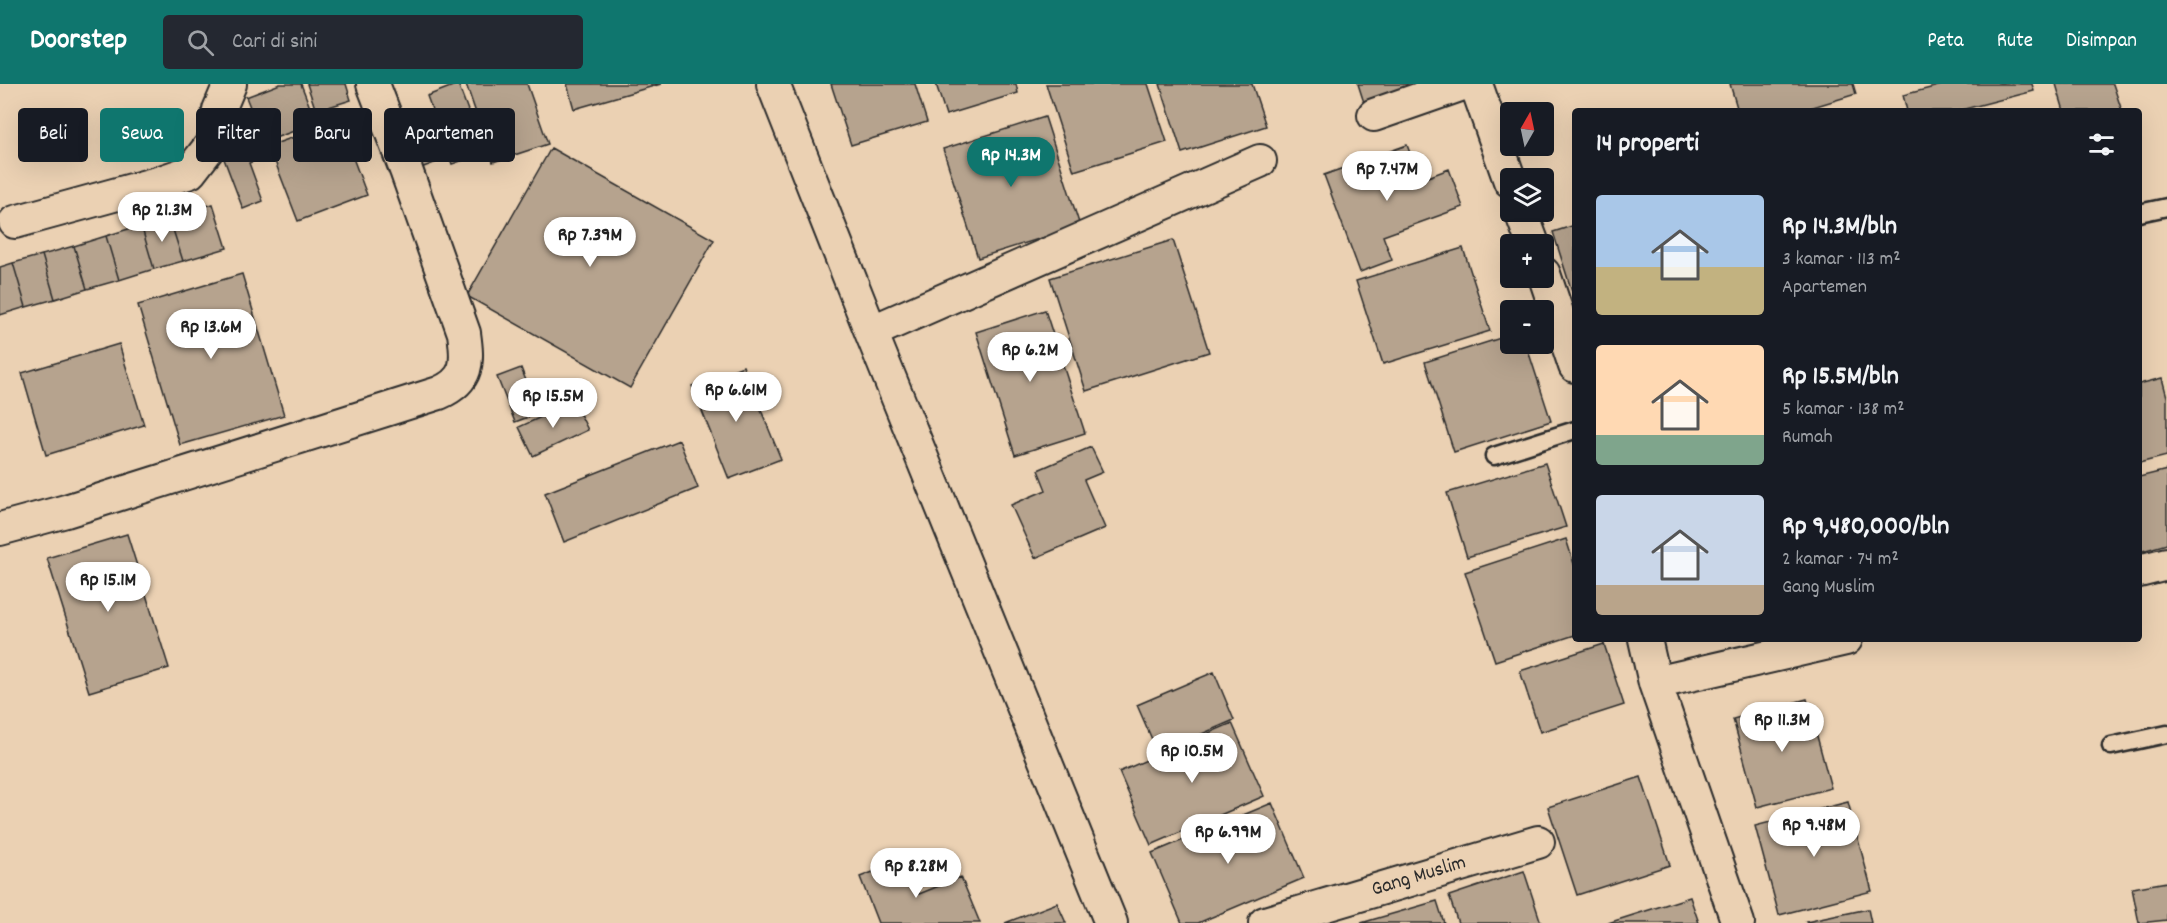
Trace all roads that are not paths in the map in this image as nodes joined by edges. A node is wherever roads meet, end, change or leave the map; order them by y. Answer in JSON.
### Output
{"nodes":[{"id":1,"x":230,"y":84,"type":"edge"},
{"id":2,"x":373,"y":84,"type":"edge"},
{"id":3,"x":773,"y":84,"type":"edge"},
{"id":4,"x":1463,"y":84,"type":"edge"},
{"id":5,"x":1471,"y":84,"type":"edge"},
{"id":6,"x":1374,"y":115,"type":"dead end"},
{"id":7,"x":1260,"y":161,"type":"dead end"},
{"id":8,"x":1505,"y":168,"type":"edge"},
{"id":9,"x":2167,"y":207,"type":"edge"},
{"id":10,"x":2142,"y":212,"type":"edge"},
{"id":11,"x":15,"y":222,"type":"dead end"},
{"id":12,"x":1549,"y":288,"type":"edge"},
{"id":13,"x":871,"y":332,"type":"junction"},
{"id":14,"x":1572,"y":346,"type":"edge"},
{"id":15,"x":1572,"y":431,"type":"edge"},
{"id":16,"x":1494,"y":456,"type":"dead end"},
{"id":17,"x":0,"y":529,"type":"edge"},
{"id":18,"x":2167,"y":564,"type":"edge"},
{"id":19,"x":2142,"y":570,"type":"edge"},
{"id":20,"x":1646,"y":642,"type":"edge"},
{"id":21,"x":1833,"y":642,"type":"edge"},
{"id":22,"x":1655,"y":683,"type":"junction"},
{"id":23,"x":2167,"y":734,"type":"edge"},
{"id":24,"x":2111,"y":746,"type":"dead end"},
{"id":25,"x":1538,"y":842,"type":"dead end"},
{"id":26,"x":1111,"y":923,"type":"edge"},
{"id":27,"x":1265,"y":923,"type":"edge"},
{"id":28,"x":1738,"y":923,"type":"edge"}],
"edges":[{"from":1,"to":11,"type":"street"},
{"from":2,"to":17,"type":"street"},
{"from":3,"to":13,"type":"street"},
{"from":4,"to":6,"type":"street"},
{"from":5,"to":8,"type":"street"},
{"from":7,"to":13,"type":"street"},
{"from":9,"to":10,"type":"lane"},
{"from":12,"to":14,"type":"street"},
{"from":13,"to":26,"type":"street"},
{"from":15,"to":16,"type":"lane"},
{"from":18,"to":19,"type":"street"},
{"from":20,"to":22,"type":"street"},
{"from":21,"to":22,"type":"street"},
{"from":22,"to":28,"type":"street"},
{"from":23,"to":24,"type":"lane"},
{"from":25,"to":27,"type":"street","name":"Gang Muslim"}]}
